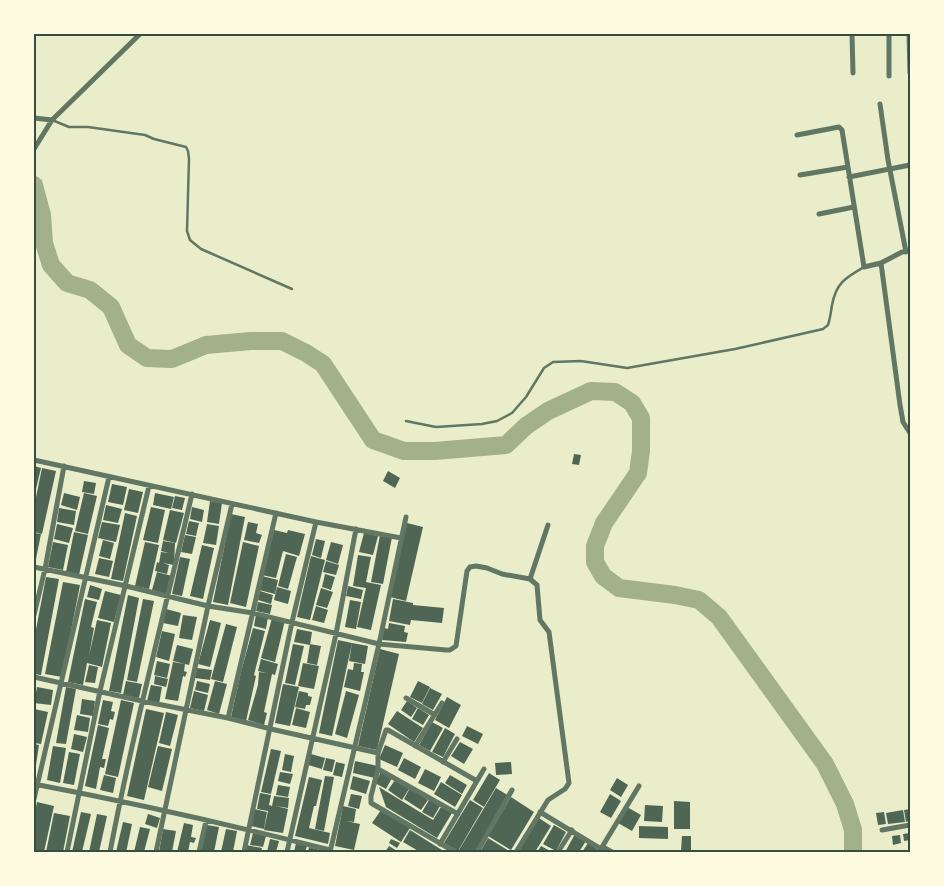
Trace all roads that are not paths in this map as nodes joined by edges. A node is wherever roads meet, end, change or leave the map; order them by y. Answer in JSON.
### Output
{"nodes":[{"id":1,"x":140,"y":34,"type":"edge"},
{"id":2,"x":852,"y":34,"type":"edge"},
{"id":3,"x":889,"y":34,"type":"edge"},
{"id":4,"x":909,"y":34,"type":"edge"},
{"id":5,"x":854,"y":73,"type":"dead end"},
{"id":6,"x":910,"y":73,"type":"edge"},
{"id":7,"x":889,"y":76,"type":"dead end"},
{"id":8,"x":880,"y":104,"type":"dead end"},
{"id":9,"x":34,"y":118,"type":"edge"},
{"id":10,"x":52,"y":120,"type":"junction"},
{"id":11,"x":797,"y":135,"type":"dead end"},
{"id":12,"x":34,"y":149,"type":"edge"},
{"id":13,"x":910,"y":165,"type":"edge"},
{"id":14,"x":848,"y":167,"type":"junction"},
{"id":15,"x":890,"y":168,"type":"junction"},
{"id":16,"x":800,"y":175,"type":"dead end"},
{"id":17,"x":849,"y":177,"type":"junction"},
{"id":18,"x":854,"y":207,"type":"junction"},
{"id":19,"x":819,"y":214,"type":"dead end"},
{"id":20,"x":908,"y":251,"type":"edge"},
{"id":21,"x":882,"y":263,"type":"junction"},
{"id":22,"x":864,"y":267,"type":"junction"},
{"id":23,"x":292,"y":289,"type":"dead end"},
{"id":24,"x":406,"y":420,"type":"dead end"},
{"id":25,"x":910,"y":432,"type":"edge"},
{"id":26,"x":34,"y":460,"type":"edge"},
{"id":27,"x":64,"y":466,"type":"junction"},
{"id":28,"x":109,"y":477,"type":"junction"},
{"id":29,"x":149,"y":486,"type":"junction"},
{"id":30,"x":192,"y":494,"type":"junction"},
{"id":31,"x":232,"y":504,"type":"junction"},
{"id":32,"x":276,"y":513,"type":"junction"},
{"id":33,"x":406,"y":517,"type":"dead end"},
{"id":34,"x":316,"y":522,"type":"junction"},
{"id":35,"x":548,"y":525,"type":"dead end"},
{"id":36,"x":356,"y":529,"type":"junction"},
{"id":37,"x":401,"y":538,"type":"junction"},
{"id":38,"x":34,"y":567,"type":"edge"},
{"id":39,"x":45,"y":569,"type":"junction"},
{"id":40,"x":86,"y":578,"type":"junction"},
{"id":41,"x":530,"y":579,"type":"junction"},
{"id":42,"x":126,"y":586,"type":"junction"},
{"id":43,"x":168,"y":596,"type":"junction"},
{"id":44,"x":208,"y":606,"type":"junction"},
{"id":45,"x":253,"y":613,"type":"junction"},
{"id":46,"x":34,"y":615,"type":"edge"},
{"id":47,"x":292,"y":622,"type":"junction"},
{"id":48,"x":336,"y":634,"type":"junction"},
{"id":49,"x":379,"y":644,"type":"junction"},
{"id":50,"x":34,"y":676,"type":"edge"},
{"id":51,"x":61,"y":683,"type":"junction"},
{"id":52,"x":100,"y":691,"type":"junction"},
{"id":53,"x":406,"y":698,"type":"dead end"},
{"id":54,"x":142,"y":701,"type":"junction"},
{"id":55,"x":442,"y":703,"type":"dead end"},
{"id":56,"x":186,"y":710,"type":"junction"},
{"id":57,"x":435,"y":715,"type":"junction"},
{"id":58,"x":228,"y":718,"type":"junction"},
{"id":59,"x":271,"y":729,"type":"junction"},
{"id":60,"x":312,"y":738,"type":"junction"},
{"id":61,"x":457,"y":739,"type":"dead end"},
{"id":62,"x":415,"y":746,"type":"junction"},
{"id":63,"x":354,"y":747,"type":"junction"},
{"id":64,"x":378,"y":752,"type":"junction"},
{"id":65,"x":443,"y":762,"type":"junction"},
{"id":66,"x":378,"y":769,"type":"junction"},
{"id":67,"x":484,"y":769,"type":"dead end"},
{"id":68,"x":477,"y":781,"type":"junction"},
{"id":69,"x":35,"y":785,"type":"edge"},
{"id":70,"x":639,"y":786,"type":"dead end"},
{"id":71,"x":512,"y":790,"type":"dead end"},
{"id":72,"x":79,"y":793,"type":"junction"},
{"id":73,"x":34,"y":799,"type":"edge"},
{"id":74,"x":120,"y":801,"type":"junction"},
{"id":75,"x":165,"y":812,"type":"junction"},
{"id":76,"x":540,"y":812,"type":"junction"},
{"id":77,"x":458,"y":814,"type":"junction"},
{"id":78,"x":206,"y":821,"type":"junction"},
{"id":79,"x":910,"y":825,"type":"edge"},
{"id":80,"x":249,"y":830,"type":"junction"},
{"id":81,"x":572,"y":830,"type":"junction"},
{"id":82,"x":882,"y":830,"type":"dead end"},
{"id":83,"x":290,"y":840,"type":"junction"},
{"id":84,"x":440,"y":844,"type":"junction"},
{"id":85,"x":601,"y":849,"type":"edge"},
{"id":86,"x":330,"y":851,"type":"edge"},
{"id":87,"x":67,"y":852,"type":"edge"},
{"id":88,"x":110,"y":852,"type":"edge"},
{"id":89,"x":156,"y":852,"type":"edge"},
{"id":90,"x":199,"y":852,"type":"edge"},
{"id":91,"x":244,"y":852,"type":"edge"},
{"id":92,"x":287,"y":852,"type":"edge"},
{"id":93,"x":456,"y":852,"type":"edge"},
{"id":94,"x":477,"y":852,"type":"edge"},
{"id":95,"x":516,"y":852,"type":"edge"},
{"id":96,"x":558,"y":852,"type":"edge"},
{"id":97,"x":612,"y":852,"type":"edge"}],
"edges":[{"from":1,"to":10,"type":"street"},
{"from":2,"to":5,"type":"street"},
{"from":3,"to":7,"type":"street"},
{"from":4,"to":6,"type":"street"},
{"from":8,"to":15,"type":"street"},
{"from":9,"to":10,"type":"street"},
{"from":10,"to":12,"type":"street"},
{"from":10,"to":23,"type":"lane"},
{"from":11,"to":14,"type":"street"},
{"from":13,"to":15,"type":"street"},
{"from":14,"to":16,"type":"street"},
{"from":14,"to":17,"type":"street"},
{"from":15,"to":17,"type":"street"},
{"from":15,"to":20,"type":"street"},
{"from":17,"to":18,"type":"street"},
{"from":18,"to":19,"type":"street"},
{"from":18,"to":22,"type":"street"},
{"from":20,"to":21,"type":"street"},
{"from":21,"to":22,"type":"street"},
{"from":21,"to":25,"type":"street"},
{"from":22,"to":24,"type":"lane"},
{"from":26,"to":27,"type":"street"},
{"from":27,"to":28,"type":"street"},
{"from":27,"to":39,"type":"street"},
{"from":28,"to":29,"type":"street"},
{"from":28,"to":40,"type":"street"},
{"from":29,"to":30,"type":"street"},
{"from":29,"to":42,"type":"street"},
{"from":30,"to":31,"type":"street"},
{"from":30,"to":43,"type":"street"},
{"from":31,"to":32,"type":"street"},
{"from":31,"to":44,"type":"street"},
{"from":32,"to":34,"type":"street"},
{"from":32,"to":45,"type":"street"},
{"from":33,"to":37,"type":"street"},
{"from":34,"to":36,"type":"street"},
{"from":34,"to":47,"type":"street"},
{"from":35,"to":41,"type":"street"},
{"from":36,"to":37,"type":"street"},
{"from":36,"to":48,"type":"street"},
{"from":37,"to":49,"type":"street"},
{"from":38,"to":39,"type":"street"},
{"from":39,"to":40,"type":"street"},
{"from":39,"to":46,"type":"street"},
{"from":40,"to":42,"type":"street"},
{"from":40,"to":51,"type":"street"},
{"from":41,"to":49,"type":"street"},
{"from":41,"to":76,"type":"street"},
{"from":42,"to":43,"type":"street"},
{"from":42,"to":52,"type":"street"},
{"from":43,"to":44,"type":"street"},
{"from":43,"to":54,"type":"street"},
{"from":44,"to":45,"type":"street"},
{"from":44,"to":56,"type":"street"},
{"from":45,"to":47,"type":"street"},
{"from":45,"to":58,"type":"street"},
{"from":47,"to":48,"type":"street"},
{"from":47,"to":59,"type":"street"},
{"from":48,"to":49,"type":"street"},
{"from":48,"to":60,"type":"street"},
{"from":49,"to":63,"type":"street"},
{"from":50,"to":51,"type":"street"},
{"from":51,"to":52,"type":"street"},
{"from":51,"to":69,"type":"street"},
{"from":52,"to":54,"type":"street"},
{"from":52,"to":72,"type":"street"},
{"from":53,"to":57,"type":"street"},
{"from":54,"to":56,"type":"street"},
{"from":54,"to":74,"type":"street"},
{"from":55,"to":57,"type":"street"},
{"from":56,"to":58,"type":"street"},
{"from":56,"to":75,"type":"street"},
{"from":57,"to":62,"type":"street"},
{"from":58,"to":59,"type":"street"},
{"from":59,"to":60,"type":"street"},
{"from":59,"to":80,"type":"street"},
{"from":60,"to":63,"type":"street"},
{"from":60,"to":83,"type":"street"},
{"from":61,"to":65,"type":"street"},
{"from":62,"to":64,"type":"street"},
{"from":62,"to":65,"type":"street"},
{"from":63,"to":64,"type":"street"},
{"from":63,"to":86,"type":"street"},
{"from":64,"to":66,"type":"street"},
{"from":65,"to":68,"type":"street"},
{"from":66,"to":77,"type":"street"},
{"from":66,"to":84,"type":"street"},
{"from":67,"to":68,"type":"street"},
{"from":68,"to":77,"type":"street"},
{"from":69,"to":72,"type":"street"},
{"from":69,"to":73,"type":"street"},
{"from":70,"to":85,"type":"street"},
{"from":71,"to":94,"type":"street"},
{"from":72,"to":74,"type":"street"},
{"from":72,"to":87,"type":"street"},
{"from":74,"to":75,"type":"street"},
{"from":74,"to":88,"type":"street"},
{"from":75,"to":78,"type":"street"},
{"from":75,"to":89,"type":"street"},
{"from":76,"to":81,"type":"street"},
{"from":76,"to":95,"type":"street"},
{"from":77,"to":84,"type":"street"},
{"from":78,"to":80,"type":"street"},
{"from":78,"to":90,"type":"street"},
{"from":79,"to":82,"type":"street"},
{"from":80,"to":83,"type":"street"},
{"from":80,"to":91,"type":"street"},
{"from":81,"to":85,"type":"street"},
{"from":81,"to":96,"type":"street"},
{"from":83,"to":86,"type":"street"},
{"from":83,"to":92,"type":"street"},
{"from":84,"to":93,"type":"street"},
{"from":85,"to":97,"type":"street"}]}
